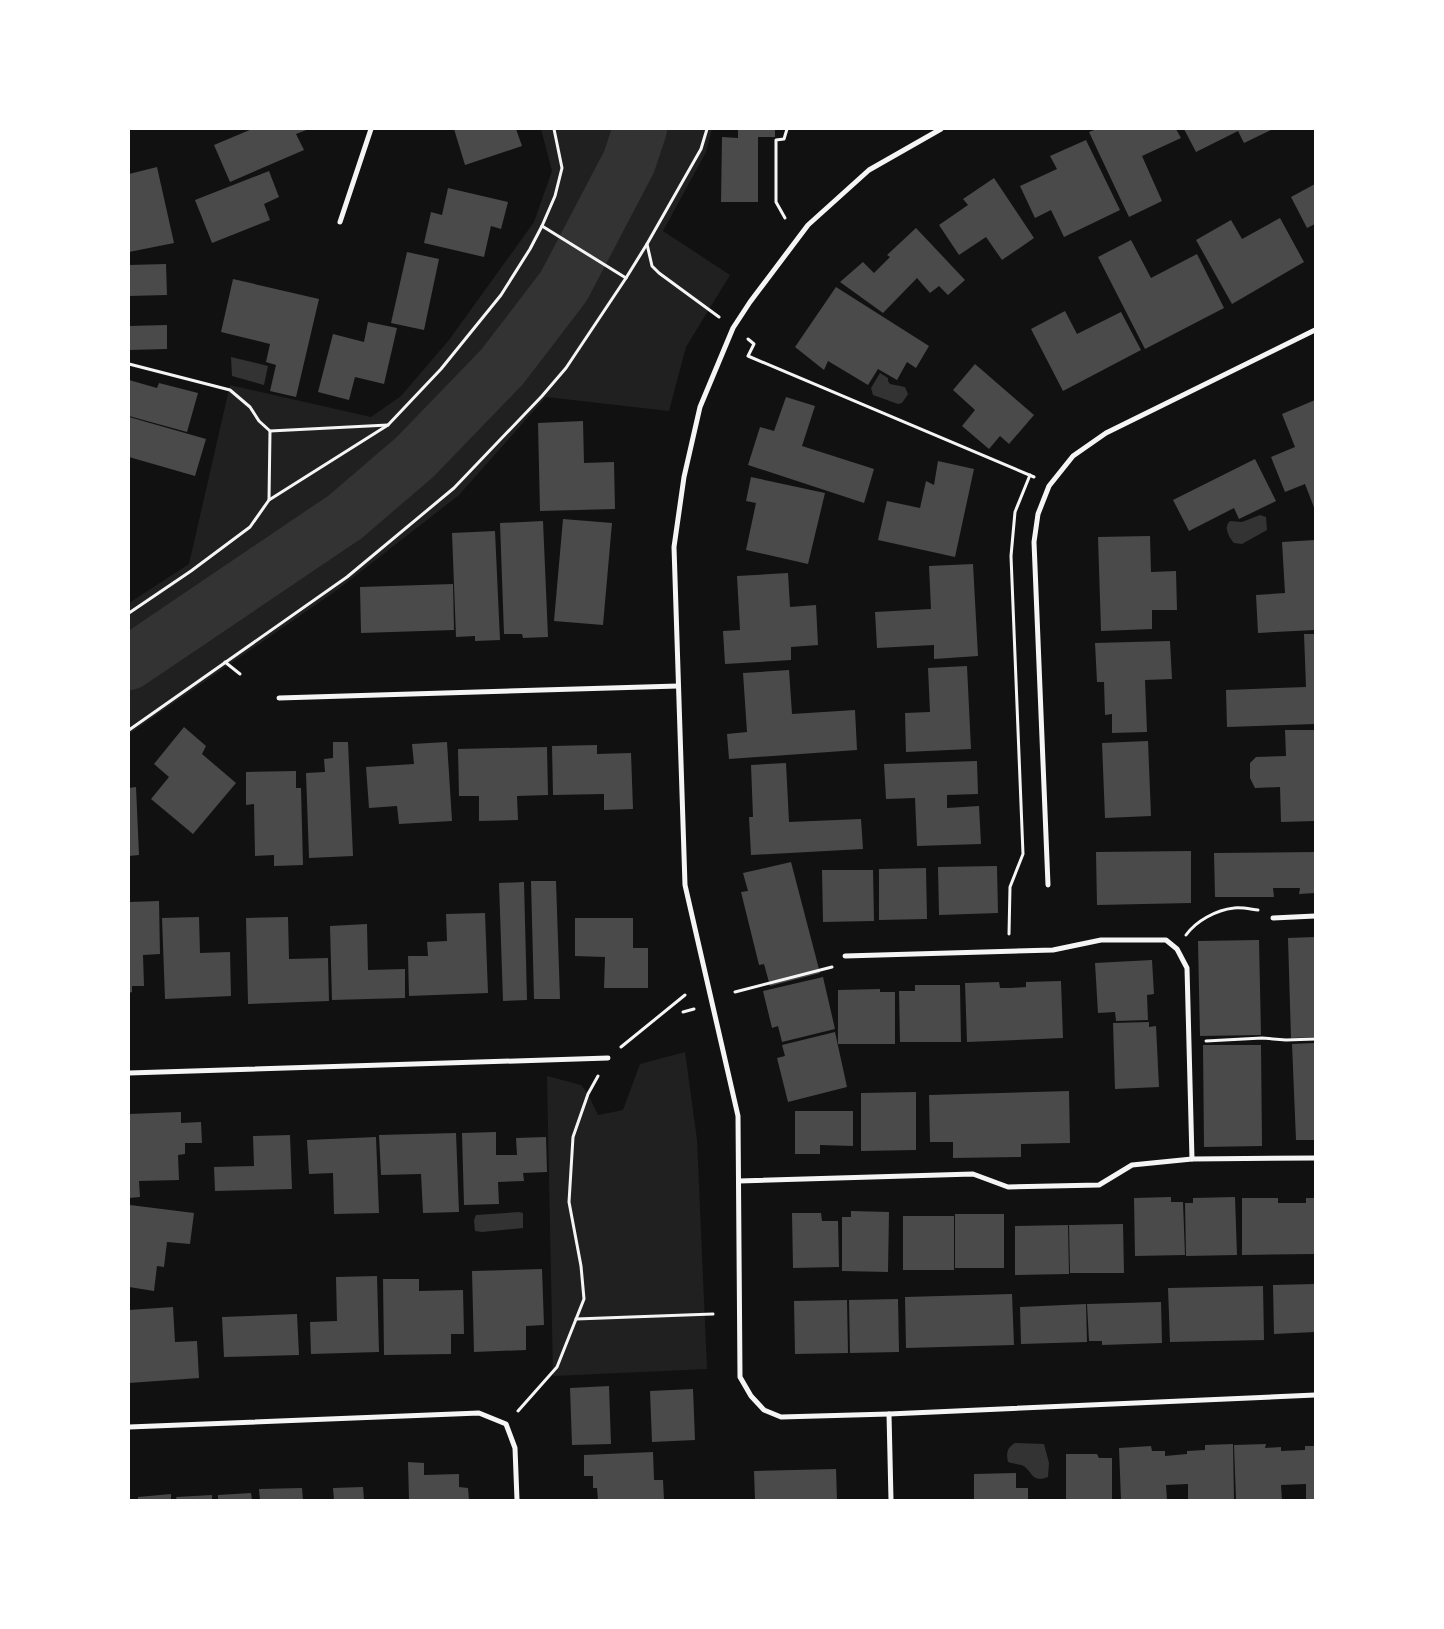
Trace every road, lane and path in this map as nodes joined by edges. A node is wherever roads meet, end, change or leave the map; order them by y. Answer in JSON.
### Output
{"nodes":[{"id":1,"x":371,"y":129,"type":"edge"},
{"id":2,"x":554,"y":129,"type":"edge"},
{"id":3,"x":707,"y":129,"type":"edge"},
{"id":4,"x":787,"y":129,"type":"edge"},
{"id":5,"x":941,"y":129,"type":"edge"},
{"id":6,"x":785,"y":218,"type":"dead end"},
{"id":7,"x":340,"y":222,"type":"dead end"},
{"id":8,"x":542,"y":226,"type":"junction"},
{"id":9,"x":647,"y":244,"type":"junction"},
{"id":10,"x":626,"y":278,"type":"junction"},
{"id":11,"x":733,"y":328,"type":"junction"},
{"id":12,"x":1315,"y":330,"type":"edge"},
{"id":13,"x":129,"y":364,"type":"edge"},
{"id":14,"x":388,"y":425,"type":"junction"},
{"id":15,"x":270,"y":431,"type":"junction"},
{"id":16,"x":1030,"y":475,"type":"junction"},
{"id":17,"x":1049,"y":486,"type":"junction"},
{"id":18,"x":269,"y":500,"type":"junction"},
{"id":19,"x":129,"y":613,"type":"edge"},
{"id":20,"x":225,"y":662,"type":"junction"},
{"id":21,"x":240,"y":674,"type":"dead end"},
{"id":22,"x":678,"y":686,"type":"junction"},
{"id":23,"x":279,"y":698,"type":"dead end"},
{"id":24,"x":129,"y":730,"type":"edge"},
{"id":25,"x":1048,"y":885,"type":"dead end"},
{"id":26,"x":1315,"y":916,"type":"edge"},
{"id":27,"x":1273,"y":918,"type":"joint"},
{"id":28,"x":1177,"y":949,"type":"junction"},
{"id":29,"x":1009,"y":952,"type":"junction"},
{"id":30,"x":847,"y":956,"type":"joint"},
{"id":31,"x":734,"y":992,"type":"dead end"},
{"id":32,"x":685,"y":995,"type":"dead end"},
{"id":33,"x":1315,"y":1039,"type":"edge"},
{"id":34,"x":1189,"y":1042,"type":"junction"},
{"id":35,"x":608,"y":1058,"type":"joint"},
{"id":36,"x":129,"y":1073,"type":"edge"},
{"id":37,"x":588,"y":1094,"type":"dead end"},
{"id":38,"x":1315,"y":1158,"type":"edge"},
{"id":39,"x":1192,"y":1159,"type":"junction"},
{"id":40,"x":739,"y":1181,"type":"junction"},
{"id":41,"x":713,"y":1314,"type":"dead end"},
{"id":42,"x":576,"y":1319,"type":"junction"},
{"id":43,"x":1315,"y":1395,"type":"edge"},
{"id":44,"x":889,"y":1414,"type":"junction"},
{"id":45,"x":506,"y":1424,"type":"junction"},
{"id":46,"x":129,"y":1427,"type":"edge"},
{"id":47,"x":516,"y":1500,"type":"edge"},
{"id":48,"x":891,"y":1500,"type":"edge"}],
"edges":[{"from":1,"to":7,"type":"street"},
{"from":2,"to":8,"type":"path"},
{"from":3,"to":9,"type":"path"},
{"from":4,"to":6,"type":"path"},
{"from":5,"to":11,"type":"street"},
{"from":8,"to":10,"type":"path"},
{"from":8,"to":14,"type":"path"},
{"from":9,"to":10,"type":"path"},
{"from":9,"to":11,"type":"path"},
{"from":10,"to":20,"type":"path"},
{"from":11,"to":16,"type":"path"},
{"from":11,"to":22,"type":"street"},
{"from":12,"to":17,"type":"street"},
{"from":13,"to":15,"type":"path"},
{"from":14,"to":15,"type":"path"},
{"from":14,"to":18,"type":"path"},
{"from":15,"to":18,"type":"path"},
{"from":16,"to":17,"type":"path"},
{"from":16,"to":29,"type":"path"},
{"from":17,"to":25,"type":"street"},
{"from":18,"to":19,"type":"path"},
{"from":20,"to":21,"type":"path"},
{"from":20,"to":24,"type":"path"},
{"from":22,"to":23,"type":"street"},
{"from":22,"to":40,"type":"street"},
{"from":26,"to":27,"type":"street"},
{"from":27,"to":28,"type":"path"},
{"from":28,"to":29,"type":"street"},
{"from":28,"to":34,"type":"street"},
{"from":29,"to":30,"type":"street"},
{"from":30,"to":31,"type":"path"},
{"from":32,"to":35,"type":"path"},
{"from":33,"to":34,"type":"path"},
{"from":34,"to":39,"type":"street"},
{"from":35,"to":36,"type":"street"},
{"from":37,"to":42,"type":"path"},
{"from":38,"to":39,"type":"street"},
{"from":39,"to":40,"type":"street"},
{"from":40,"to":44,"type":"street"},
{"from":41,"to":42,"type":"path"},
{"from":42,"to":45,"type":"path"},
{"from":43,"to":44,"type":"street"},
{"from":44,"to":48,"type":"street"},
{"from":45,"to":46,"type":"street"},
{"from":45,"to":47,"type":"street"}]}
